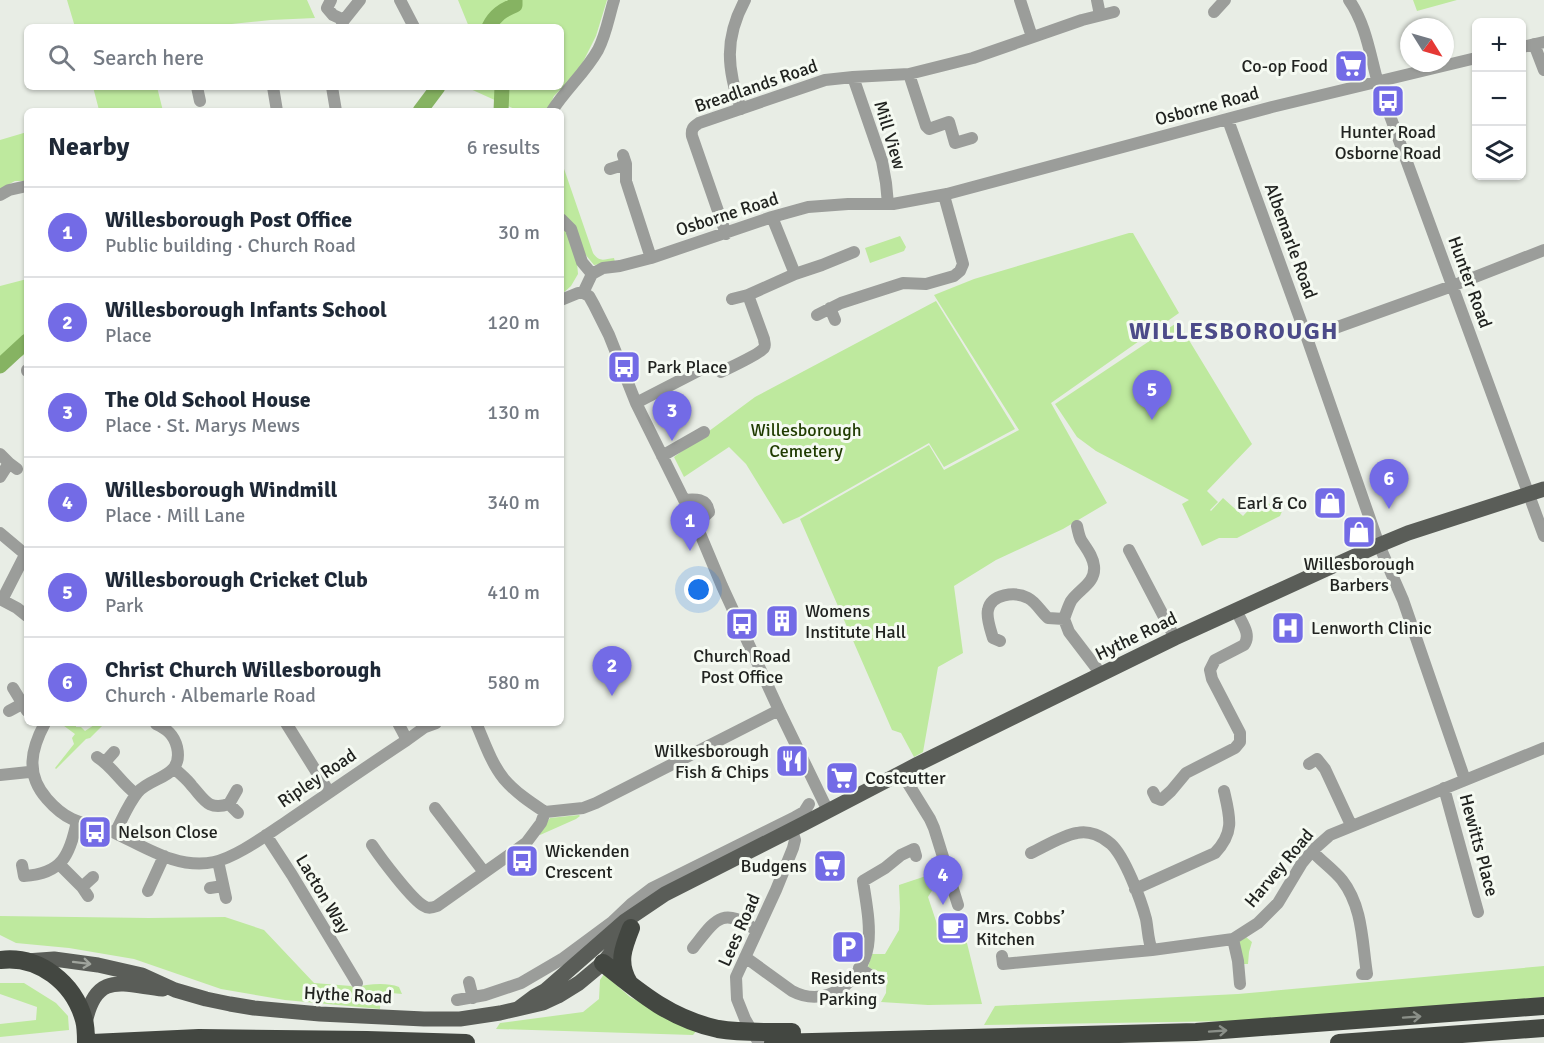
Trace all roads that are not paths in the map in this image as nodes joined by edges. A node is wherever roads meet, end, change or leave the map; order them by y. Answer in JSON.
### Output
{"nodes":[{"id":1,"x":332,"y":0,"type":"edge"},
{"id":2,"x":360,"y":0,"type":"edge"},
{"id":3,"x":400,"y":0,"type":"edge"},
{"id":4,"x":614,"y":0,"type":"edge"},
{"id":5,"x":745,"y":0,"type":"edge"},
{"id":6,"x":1020,"y":0,"type":"edge"},
{"id":7,"x":1097,"y":0,"type":"edge"},
{"id":8,"x":1225,"y":0,"type":"edge"},
{"id":9,"x":1349,"y":0,"type":"edge"},
{"id":10,"x":1114,"y":12,"type":"dead end"},
{"id":11,"x":1214,"y":12,"type":"dead end"},
{"id":12,"x":1100,"y":15,"type":"junction"},
{"id":13,"x":343,"y":24,"type":"edge"},
{"id":14,"x":412,"y":24,"type":"edge"},
{"id":15,"x":1032,"y":37,"type":"junction"},
{"id":16,"x":1539,"y":43,"type":"edge"},
{"id":17,"x":1472,"y":59,"type":"edge"},
{"id":18,"x":1544,"y":70,"type":"edge"},
{"id":19,"x":909,"y":75,"type":"junction"},
{"id":20,"x":853,"y":77,"type":"junction"},
{"id":21,"x":1378,"y":83,"type":"junction"},
{"id":22,"x":198,"y":90,"type":"edge"},
{"id":23,"x":274,"y":90,"type":"edge"},
{"id":24,"x":332,"y":90,"type":"edge"},
{"id":25,"x":200,"y":101,"type":"dead end"},
{"id":26,"x":276,"y":108,"type":"edge"},
{"id":27,"x":336,"y":108,"type":"edge"},
{"id":28,"x":554,"y":108,"type":"edge"},
{"id":29,"x":741,"y":109,"type":"junction"},
{"id":30,"x":1228,"y":120,"type":"junction"},
{"id":31,"x":972,"y":138,"type":"dead end"},
{"id":32,"x":610,"y":169,"type":"dead end"},
{"id":33,"x":24,"y":187,"type":"edge"},
{"id":34,"x":947,"y":194,"type":"junction"},
{"id":35,"x":0,"y":195,"type":"edge"},
{"id":36,"x":888,"y":204,"type":"junction"},
{"id":37,"x":772,"y":217,"type":"junction"},
{"id":38,"x":564,"y":222,"type":"edge"},
{"id":39,"x":726,"y":234,"type":"junction"},
{"id":40,"x":1544,"y":250,"type":"edge"},
{"id":41,"x":854,"y":252,"type":"dead end"},
{"id":42,"x":651,"y":258,"type":"junction"},
{"id":43,"x":592,"y":274,"type":"junction"},
{"id":44,"x":795,"y":274,"type":"junction"},
{"id":45,"x":1452,"y":286,"type":"junction"},
{"id":46,"x":583,"y":293,"type":"junction"},
{"id":47,"x":748,"y":295,"type":"junction"},
{"id":48,"x":564,"y":299,"type":"edge"},
{"id":49,"x":732,"y":299,"type":"dead end"},
{"id":50,"x":817,"y":315,"type":"dead end"},
{"id":51,"x":1307,"y":338,"type":"junction"},
{"id":52,"x":700,"y":370,"type":"dead end"},
{"id":53,"x":721,"y":372,"type":"dead end"},
{"id":54,"x":636,"y":403,"type":"junction"},
{"id":55,"x":704,"y":432,"type":"dead end"},
{"id":56,"x":662,"y":456,"type":"junction"},
{"id":57,"x":9,"y":462,"type":"edge"},
{"id":58,"x":0,"y":477,"type":"edge"},
{"id":59,"x":1544,"y":489,"type":"edge"},
{"id":60,"x":1527,"y":494,"type":"junction"},
{"id":61,"x":684,"y":500,"type":"junction"},
{"id":62,"x":696,"y":524,"type":"junction"},
{"id":63,"x":1077,"y":526,"type":"dead end"},
{"id":64,"x":0,"y":532,"type":"edge"},
{"id":65,"x":1544,"y":536,"type":"edge"},
{"id":66,"x":1379,"y":545,"type":"junction"},
{"id":67,"x":1129,"y":550,"type":"dead end"},
{"id":68,"x":24,"y":551,"type":"edge"},
{"id":69,"x":24,"y":557,"type":"edge"},
{"id":70,"x":1,"y":599,"type":"edge"},
{"id":71,"x":1236,"y":610,"type":"junction"},
{"id":72,"x":24,"y":614,"type":"edge"},
{"id":73,"x":1064,"y":619,"type":"junction"},
{"id":74,"x":1174,"y":638,"type":"junction"},
{"id":75,"x":993,"y":641,"type":"dead end"},
{"id":76,"x":1101,"y":674,"type":"junction"},
{"id":77,"x":13,"y":688,"type":"dead end"},
{"id":78,"x":24,"y":706,"type":"edge"},
{"id":79,"x":24,"y":708,"type":"edge"},
{"id":80,"x":778,"y":710,"type":"junction"},
{"id":81,"x":9,"y":711,"type":"dead end"},
{"id":82,"x":43,"y":726,"type":"edge"},
{"id":83,"x":288,"y":726,"type":"edge"},
{"id":84,"x":400,"y":726,"type":"edge"},
{"id":85,"x":430,"y":726,"type":"edge"},
{"id":86,"x":477,"y":726,"type":"edge"},
{"id":87,"x":171,"y":727,"type":"edge"},
{"id":88,"x":407,"y":740,"type":"junction"},
{"id":89,"x":1544,"y":748,"type":"edge"},
{"id":90,"x":114,"y":752,"type":"dead end"},
{"id":91,"x":1309,"y":764,"type":"dead end"},
{"id":92,"x":174,"y":768,"type":"junction"},
{"id":93,"x":33,"y":770,"type":"junction"},
{"id":94,"x":901,"y":772,"type":"junction"},
{"id":95,"x":0,"y":775,"type":"edge"},
{"id":96,"x":1465,"y":780,"type":"junction"},
{"id":97,"x":1444,"y":788,"type":"junction"},
{"id":98,"x":237,"y":790,"type":"dead end"},
{"id":99,"x":1224,"y":791,"type":"dead end"},
{"id":100,"x":329,"y":792,"type":"junction"},
{"id":101,"x":1153,"y":792,"type":"dead end"},
{"id":102,"x":136,"y":794,"type":"junction"},
{"id":103,"x":809,"y":804,"type":"dead end"},
{"id":104,"x":435,"y":808,"type":"dead end"},
{"id":105,"x":828,"y":811,"type":"junction"},
{"id":106,"x":544,"y":812,"type":"junction"},
{"id":107,"x":76,"y":821,"type":"junction"},
{"id":108,"x":1351,"y":825,"type":"junction"},
{"id":109,"x":792,"y":830,"type":"junction"},
{"id":110,"x":115,"y":833,"type":"junction"},
{"id":111,"x":266,"y":835,"type":"junction"},
{"id":112,"x":755,"y":842,"type":"junction"},
{"id":113,"x":372,"y":845,"type":"dead end"},
{"id":114,"x":1312,"y":851,"type":"junction"},
{"id":115,"x":1031,"y":853,"type":"dead end"},
{"id":116,"x":164,"y":856,"type":"junction"},
{"id":117,"x":916,"y":856,"type":"dead end"},
{"id":118,"x":218,"y":861,"type":"junction"},
{"id":119,"x":59,"y":864,"type":"junction"},
{"id":120,"x":22,"y":865,"type":"dead end"},
{"id":121,"x":484,"y":872,"type":"junction"},
{"id":122,"x":93,"y":878,"type":"dead end"},
{"id":123,"x":148,"y":882,"type":"dead end"},
{"id":124,"x":210,"y":888,"type":"dead end"},
{"id":125,"x":1135,"y":889,"type":"junction"},
{"id":126,"x":642,"y":902,"type":"junction"},
{"id":127,"x":957,"y":905,"type":"dead end"},
{"id":128,"x":1478,"y":912,"type":"dead end"},
{"id":129,"x":631,"y":928,"type":"junction"},
{"id":130,"x":756,"y":930,"type":"junction"},
{"id":131,"x":1233,"y":939,"type":"junction"},
{"id":132,"x":693,"y":948,"type":"dead end"},
{"id":133,"x":1152,"y":950,"type":"junction"},
{"id":134,"x":746,"y":957,"type":"junction"},
{"id":135,"x":1002,"y":957,"type":"dead end"},
{"id":136,"x":2,"y":959,"type":"edge"},
{"id":137,"x":24,"y":962,"type":"junction"},
{"id":138,"x":603,"y":963,"type":"junction"},
{"id":139,"x":1362,"y":974,"type":"dead end"},
{"id":140,"x":470,"y":982,"type":"dead end"},
{"id":141,"x":357,"y":983,"type":"dead end"},
{"id":142,"x":1240,"y":984,"type":"dead end"},
{"id":143,"x":630,"y":985,"type":"junction"},
{"id":144,"x":175,"y":990,"type":"junction"},
{"id":145,"x":546,"y":990,"type":"junction"},
{"id":146,"x":473,"y":998,"type":"junction"},
{"id":147,"x":458,"y":1000,"type":"dead end"},
{"id":148,"x":1544,"y":1006,"type":"edge"},
{"id":149,"x":519,"y":1008,"type":"junction"},
{"id":150,"x":85,"y":1023,"type":"junction"},
{"id":151,"x":1544,"y":1028,"type":"edge"},
{"id":152,"x":769,"y":1040,"type":"edge"},
{"id":153,"x":86,"y":1043,"type":"edge"},
{"id":154,"x":93,"y":1043,"type":"edge"},
{"id":155,"x":466,"y":1043,"type":"edge"},
{"id":156,"x":1339,"y":1043,"type":"edge"}],
"edges":[{"from":1,"to":13,"type":"street"},
{"from":2,"to":13,"type":"street"},
{"from":3,"to":14,"type":"street"},
{"from":4,"to":28,"type":"street"},
{"from":5,"to":29,"type":"street"},
{"from":6,"to":15,"type":"street"},
{"from":7,"to":12,"type":"street"},
{"from":8,"to":11,"type":"street"},
{"from":9,"to":21,"type":"street","name":"Hunter Road"},
{"from":10,"to":12,"type":"street","name":"Breadlands Road"},
{"from":12,"to":15,"type":"street","name":"Breadlands Road"},
{"from":15,"to":19,"type":"street","name":"Breadlands Road"},
{"from":16,"to":18,"type":"street"},
{"from":17,"to":21,"type":"street","name":"Osborne Road"},
{"from":19,"to":20,"type":"street","name":"Breadlands Road"},
{"from":19,"to":31,"type":"street"},
{"from":20,"to":29,"type":"street","name":"Breadlands Road"},
{"from":20,"to":36,"type":"street","name":"Mill View"},
{"from":21,"to":30,"type":"street","name":"Osborne Road"},
{"from":21,"to":45,"type":"street","name":"Hunter Road"},
{"from":22,"to":25,"type":"street"},
{"from":23,"to":26,"type":"street"},
{"from":24,"to":27,"type":"street"},
{"from":29,"to":39,"type":"street","name":"Breadlands Road"},
{"from":30,"to":34,"type":"street","name":"Osborne Road"},
{"from":30,"to":51,"type":"street","name":"Albemarle Road"},
{"from":32,"to":42,"type":"street"},
{"from":33,"to":35,"type":"street"},
{"from":34,"to":36,"type":"street","name":"Osborne Road"},
{"from":34,"to":50,"type":"street"},
{"from":36,"to":37,"type":"street","name":"Osborne Road"},
{"from":37,"to":39,"type":"street","name":"Osborne Road"},
{"from":37,"to":44,"type":"street"},
{"from":38,"to":43,"type":"street"},
{"from":39,"to":42,"type":"street","name":"Osborne Road"},
{"from":40,"to":45,"type":"street"},
{"from":41,"to":44,"type":"street"},
{"from":42,"to":43,"type":"street","name":"Osborne Road"},
{"from":43,"to":46,"type":"street"},
{"from":44,"to":47,"type":"street"},
{"from":45,"to":51,"type":"street"},
{"from":45,"to":60,"type":"street","name":"Hunter Road"},
{"from":46,"to":48,"type":"street"},
{"from":46,"to":54,"type":"street"},
{"from":47,"to":49,"type":"street"},
{"from":47,"to":53,"type":"street"},
{"from":51,"to":66,"type":"street","name":"Albemarle Road"},
{"from":52,"to":54,"type":"street"},
{"from":54,"to":56,"type":"street"},
{"from":55,"to":56,"type":"street"},
{"from":56,"to":61,"type":"street"},
{"from":57,"to":58,"type":"street"},
{"from":59,"to":60,"type":"main road","name":"Hythe Road"},
{"from":60,"to":65,"type":"street","name":"Hunter Road"},
{"from":60,"to":66,"type":"main road","name":"Hythe Road"},
{"from":61,"to":62,"type":"street"},
{"from":61,"to":62,"type":"street"},
{"from":62,"to":80,"type":"street"},
{"from":63,"to":73,"type":"street"},
{"from":64,"to":68,"type":"street"},
{"from":66,"to":71,"type":"main road","name":"Hythe Road"},
{"from":66,"to":96,"type":"street","name":"Albemarle Road"},
{"from":67,"to":74,"type":"street"},
{"from":69,"to":70,"type":"street"},
{"from":70,"to":72,"type":"street"},
{"from":71,"to":74,"type":"main road","name":"Hythe Road"},
{"from":71,"to":101,"type":"street"},
{"from":73,"to":75,"type":"street"},
{"from":73,"to":76,"type":"street"},
{"from":74,"to":76,"type":"main road","name":"Hythe Road"},
{"from":76,"to":94,"type":"main road","name":"Hythe Road"},
{"from":77,"to":78,"type":"street"},
{"from":79,"to":81,"type":"street"},
{"from":80,"to":105,"type":"street"},
{"from":80,"to":106,"type":"street"},
{"from":82,"to":93,"type":"street"},
{"from":83,"to":100,"type":"street"},
{"from":84,"to":88,"type":"street"},
{"from":85,"to":88,"type":"street","name":"Ripley Road"},
{"from":86,"to":106,"type":"street"},
{"from":87,"to":92,"type":"street"},
{"from":88,"to":100,"type":"street","name":"Ripley Road"},
{"from":89,"to":96,"type":"street","name":"Harvey Road"},
{"from":90,"to":102,"type":"street"},
{"from":91,"to":108,"type":"street"},
{"from":92,"to":98,"type":"street"},
{"from":92,"to":102,"type":"street"},
{"from":93,"to":95,"type":"street"},
{"from":93,"to":107,"type":"street","name":"Ripley Road"},
{"from":94,"to":105,"type":"main road","name":"Hythe Road"},
{"from":94,"to":127,"type":"street"},
{"from":96,"to":97,"type":"street","name":"Harvey Road"},
{"from":97,"to":108,"type":"street","name":"Harvey Road"},
{"from":97,"to":128,"type":"street","name":"Hewitts Place"},
{"from":99,"to":125,"type":"street"},
{"from":100,"to":111,"type":"street","name":"Ripley Road"},
{"from":102,"to":110,"type":"street"},
{"from":103,"to":112,"type":"street","name":"Hythe Road"},
{"from":104,"to":121,"type":"street"},
{"from":105,"to":109,"type":"main road","name":"Hythe Road"},
{"from":106,"to":121,"type":"street"},
{"from":107,"to":110,"type":"street","name":"Ripley Road"},
{"from":107,"to":119,"type":"street"},
{"from":108,"to":114,"type":"street","name":"Harvey Road"},
{"from":109,"to":112,"type":"main road","name":"Hythe Road"},
{"from":109,"to":130,"type":"street","name":"Lees Road"},
{"from":110,"to":116,"type":"street","name":"Ripley Road"},
{"from":111,"to":118,"type":"street","name":"Ripley Road"},
{"from":111,"to":141,"type":"street","name":"Lacton Way"},
{"from":112,"to":126,"type":"main road","name":"Hythe Road"},
{"from":113,"to":121,"type":"street"},
{"from":114,"to":131,"type":"street","name":"Harvey Road"},
{"from":114,"to":139,"type":"street"},
{"from":115,"to":125,"type":"street"},
{"from":116,"to":118,"type":"street","name":"Ripley Road"},
{"from":116,"to":123,"type":"street"},
{"from":117,"to":134,"type":"street"},
{"from":118,"to":124,"type":"street"},
{"from":119,"to":120,"type":"street"},
{"from":119,"to":122,"type":"street"},
{"from":125,"to":133,"type":"street"},
{"from":126,"to":129,"type":"main road","name":"Hythe Road"},
{"from":126,"to":145,"type":"main road","name":"Hythe Road"},
{"from":126,"to":146,"type":"street","name":"Hythe Road"},
{"from":129,"to":138,"type":"main road","name":"Hythe Road"},
{"from":129,"to":143,"type":"highway"},
{"from":130,"to":132,"type":"street"},
{"from":130,"to":134,"type":"street","name":"Lees Road"},
{"from":131,"to":133,"type":"street","name":"Harvey Road"},
{"from":131,"to":142,"type":"street"},
{"from":133,"to":135,"type":"street","name":"Harvey Road"},
{"from":134,"to":152,"type":"street","name":"Lees Road"},
{"from":136,"to":137,"type":"highway"},
{"from":137,"to":144,"type":"main road","name":"Hythe Road","one_way":true},
{"from":137,"to":150,"type":"highway"},
{"from":138,"to":143,"type":"highway"},
{"from":138,"to":145,"type":"main road"},
{"from":138,"to":149,"type":"main road","name":"Hythe Road"},
{"from":140,"to":146,"type":"street"},
{"from":143,"to":152,"type":"highway"},
{"from":144,"to":149,"type":"main road","name":"Hythe Road"},
{"from":144,"to":150,"type":"main road","name":"Hythe Road"},
{"from":145,"to":149,"type":"main road","name":"Hythe Road"},
{"from":146,"to":147,"type":"street","name":"Hythe Road"},
{"from":152,"to":148,"type":"highway","one_way":true},
{"from":150,"to":153,"type":"highway"},
{"from":151,"to":156,"type":"highway"},
{"from":154,"to":155,"type":"highway"}]}
